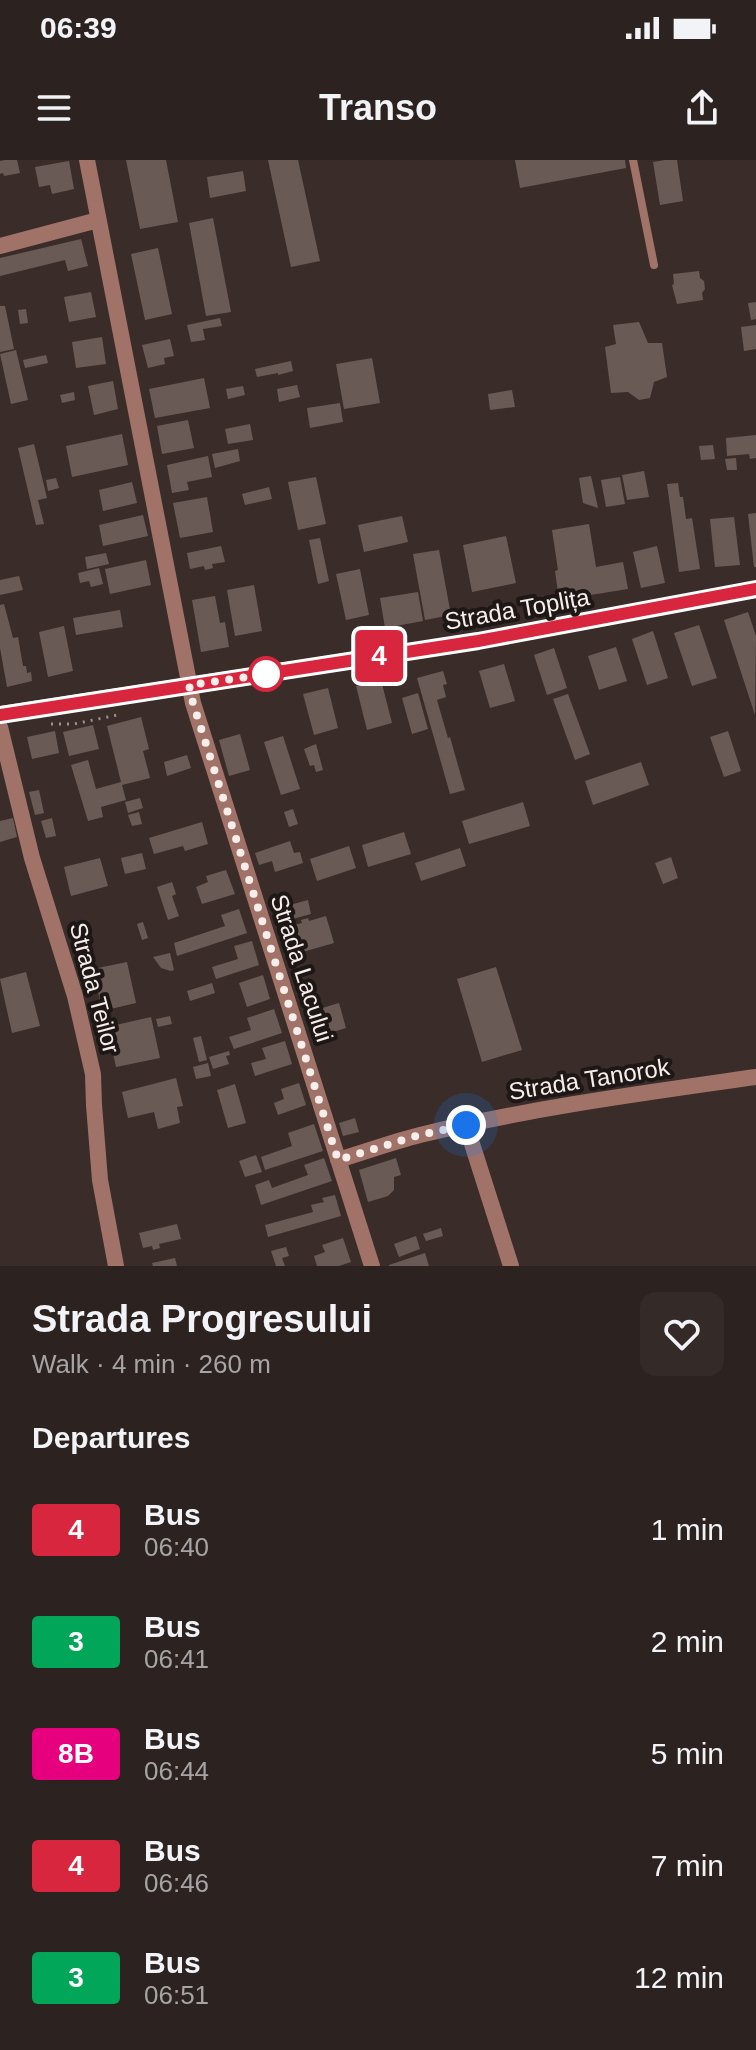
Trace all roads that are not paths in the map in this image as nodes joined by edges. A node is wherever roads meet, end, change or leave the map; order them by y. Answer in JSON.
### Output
{"nodes":[{"id":1,"x":87,"y":160,"type":"edge"},
{"id":2,"x":633,"y":160,"type":"edge"},
{"id":3,"x":98,"y":220,"type":"junction"},
{"id":4,"x":0,"y":246,"type":"edge"},
{"id":5,"x":654,"y":265,"type":"dead end"},
{"id":6,"x":756,"y":589,"type":"edge"},
{"id":7,"x":189,"y":685,"type":"junction"},
{"id":8,"x":0,"y":714,"type":"edge"},
{"id":9,"x":0,"y":727,"type":"edge"},
{"id":10,"x":756,"y":1077,"type":"edge"},
{"id":11,"x":466,"y":1125,"type":"junction"},
{"id":12,"x":338,"y":1160,"type":"junction"},
{"id":13,"x":116,"y":1266,"type":"edge"},
{"id":14,"x":372,"y":1266,"type":"edge"},
{"id":15,"x":511,"y":1266,"type":"edge"}],
"edges":[{"from":1,"to":3,"type":"street","name":"Strada Lacului"},
{"from":2,"to":5,"type":"lane"},
{"from":3,"to":4,"type":"street"},
{"from":3,"to":7,"type":"street","name":"Strada Lacului"},
{"from":6,"to":7,"type":"main road","name":"Strada Toplița"},
{"from":7,"to":8,"type":"main road","name":"Strada Toplița"},
{"from":7,"to":12,"type":"street","name":"Strada Lacului"},
{"from":9,"to":13,"type":"street","name":"Strada Teilor"},
{"from":10,"to":11,"type":"street","name":"Strada Tanorok"},
{"from":11,"to":12,"type":"street","name":"Strada Tanorok"},
{"from":11,"to":15,"type":"street"},
{"from":12,"to":14,"type":"street","name":"Strada Lacului"}]}
